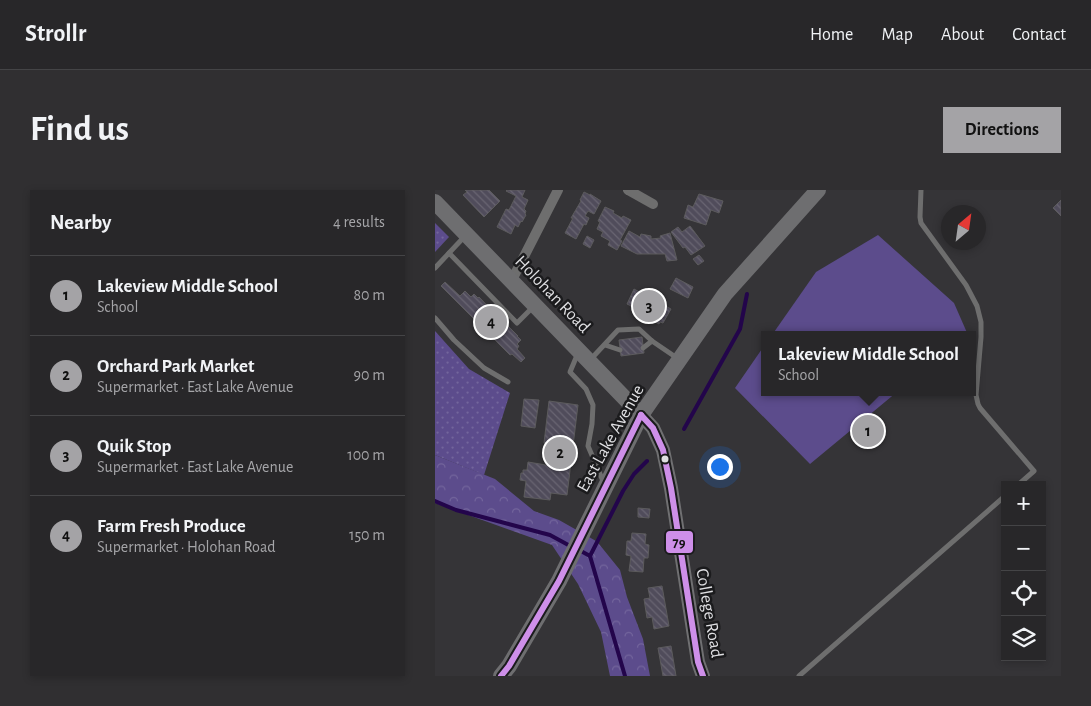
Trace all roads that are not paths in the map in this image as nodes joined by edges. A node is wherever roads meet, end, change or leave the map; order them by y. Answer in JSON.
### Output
{"nodes":[{"id":1,"x":558,"y":190,"type":"edge"},
{"id":2,"x":627,"y":190,"type":"edge"},
{"id":3,"x":818,"y":190,"type":"edge"},
{"id":4,"x":921,"y":190,"type":"edge"},
{"id":5,"x":435,"y":202,"type":"edge"},
{"id":6,"x":653,"y":204,"type":"dead end"},
{"id":7,"x":467,"y":234,"type":"junction"},
{"id":8,"x":449,"y":253,"type":"junction"},
{"id":9,"x":435,"y":268,"type":"edge"},
{"id":10,"x":512,"y":280,"type":"junction"},
{"id":11,"x":536,"y":305,"type":"junction"},
{"id":12,"x":435,"y":318,"type":"edge"},
{"id":13,"x":652,"y":341,"type":"junction"},
{"id":14,"x":605,"y":345,"type":"junction"},
{"id":15,"x":643,"y":348,"type":"dead end"},
{"id":16,"x":620,"y":350,"type":"dead end"},
{"id":17,"x":584,"y":356,"type":"junction"},
{"id":18,"x":680,"y":359,"type":"junction"},
{"id":19,"x":508,"y":382,"type":"dead end"},
{"id":20,"x":641,"y":415,"type":"junction"},
{"id":21,"x":1022,"y":481,"type":"edge"},
{"id":22,"x":605,"y":486,"type":"junction"},
{"id":23,"x":1001,"y":499,"type":"edge"},
{"id":24,"x":501,"y":676,"type":"edge"},
{"id":25,"x":703,"y":676,"type":"edge"},
{"id":26,"x":799,"y":676,"type":"edge"}],
"edges":[{"from":1,"to":10,"type":"street"},
{"from":2,"to":6,"type":"street"},
{"from":3,"to":18,"type":"main road","name":"East Lake Avenue"},
{"from":4,"to":21,"type":"lane"},
{"from":5,"to":7,"type":"main road","name":"Holohan Road"},
{"from":7,"to":8,"type":"lane"},
{"from":7,"to":10,"type":"main road","name":"Holohan Road"},
{"from":8,"to":9,"type":"lane"},
{"from":8,"to":11,"type":"lane"},
{"from":10,"to":11,"type":"main road","name":"Holohan Road"},
{"from":11,"to":17,"type":"main road","name":"Holohan Road"},
{"from":12,"to":19,"type":"lane"},
{"from":13,"to":14,"type":"lane"},
{"from":13,"to":15,"type":"lane"},
{"from":13,"to":18,"type":"lane"},
{"from":14,"to":16,"type":"lane"},
{"from":14,"to":17,"type":"lane"},
{"from":17,"to":20,"type":"main road","name":"Holohan Road"},
{"from":17,"to":22,"type":"lane"},
{"from":18,"to":20,"type":"main road","name":"East Lake Avenue"},
{"from":20,"to":22,"type":"main road","name":"East Lake Avenue"},
{"from":20,"to":25,"type":"street","name":"College Road"},
{"from":22,"to":24,"type":"main road","name":"East Lake Avenue"},
{"from":23,"to":26,"type":"lane"}]}
